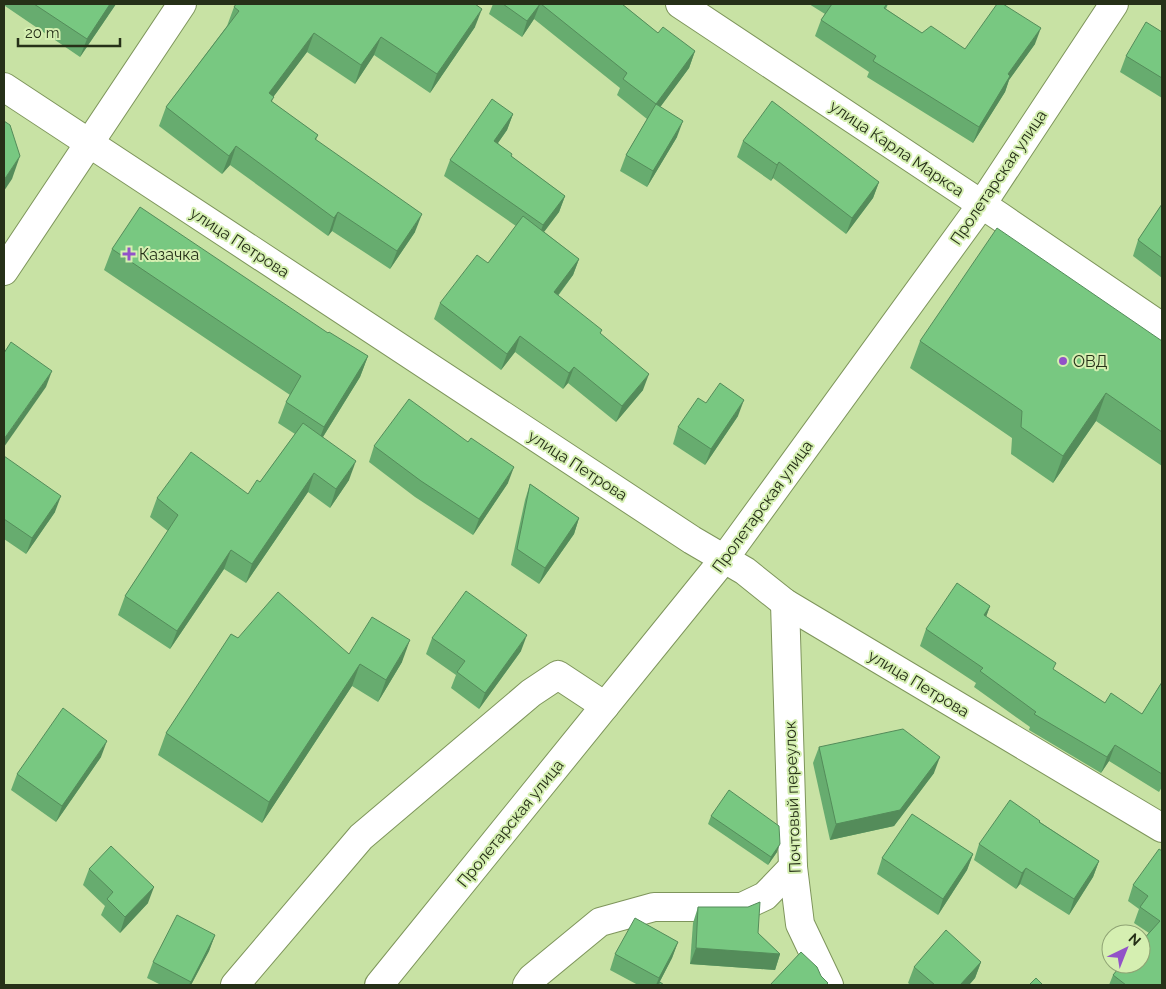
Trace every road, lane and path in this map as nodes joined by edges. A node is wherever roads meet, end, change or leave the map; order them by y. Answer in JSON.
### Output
{"nodes":[{"id":1,"x":182,"y":4,"type":"edge"},
{"id":2,"x":680,"y":4,"type":"edge"},
{"id":3,"x":1114,"y":4,"type":"edge"},
{"id":4,"x":4,"y":86,"type":"edge"},
{"id":5,"x":88,"y":142,"type":"junction"},
{"id":6,"x":982,"y":204,"type":"junction"},
{"id":7,"x":4,"y":270,"type":"edge"},
{"id":8,"x":1162,"y":327,"type":"edge"},
{"id":9,"x":724,"y":559,"type":"junction"},
{"id":10,"x":785,"y":603,"type":"junction"},
{"id":11,"x":604,"y":706,"type":"junction"},
{"id":12,"x":1162,"y":828,"type":"edge"},
{"id":13,"x":794,"y":867,"type":"junction"},
{"id":14,"x":235,"y":985,"type":"edge"},
{"id":15,"x":379,"y":985,"type":"edge"},
{"id":16,"x":527,"y":985,"type":"edge"},
{"id":17,"x":829,"y":985,"type":"edge"}],
"edges":[{"from":1,"to":5,"type":"street"},
{"from":2,"to":6,"type":"street","name":"улица Карла Маркса"},
{"from":3,"to":6,"type":"street","name":"Пролетарская улица"},
{"from":4,"to":5,"type":"street","name":"улица Петрова"},
{"from":5,"to":7,"type":"street"},
{"from":5,"to":9,"type":"street","name":"улица Петрова"},
{"from":6,"to":8,"type":"street","name":"улица Карла Маркса"},
{"from":6,"to":9,"type":"street","name":"Пролетарская улица"},
{"from":9,"to":10,"type":"street","name":"улица Петрова"},
{"from":9,"to":11,"type":"street","name":"Пролетарская улица"},
{"from":10,"to":12,"type":"street","name":"улица Петрова"},
{"from":10,"to":13,"type":"street","name":"Почтовый переулок"},
{"from":11,"to":14,"type":"street"},
{"from":11,"to":15,"type":"street","name":"Пролетарская улица"},
{"from":13,"to":16,"type":"street"},
{"from":13,"to":17,"type":"street","name":"Почтовый переулок"}]}
